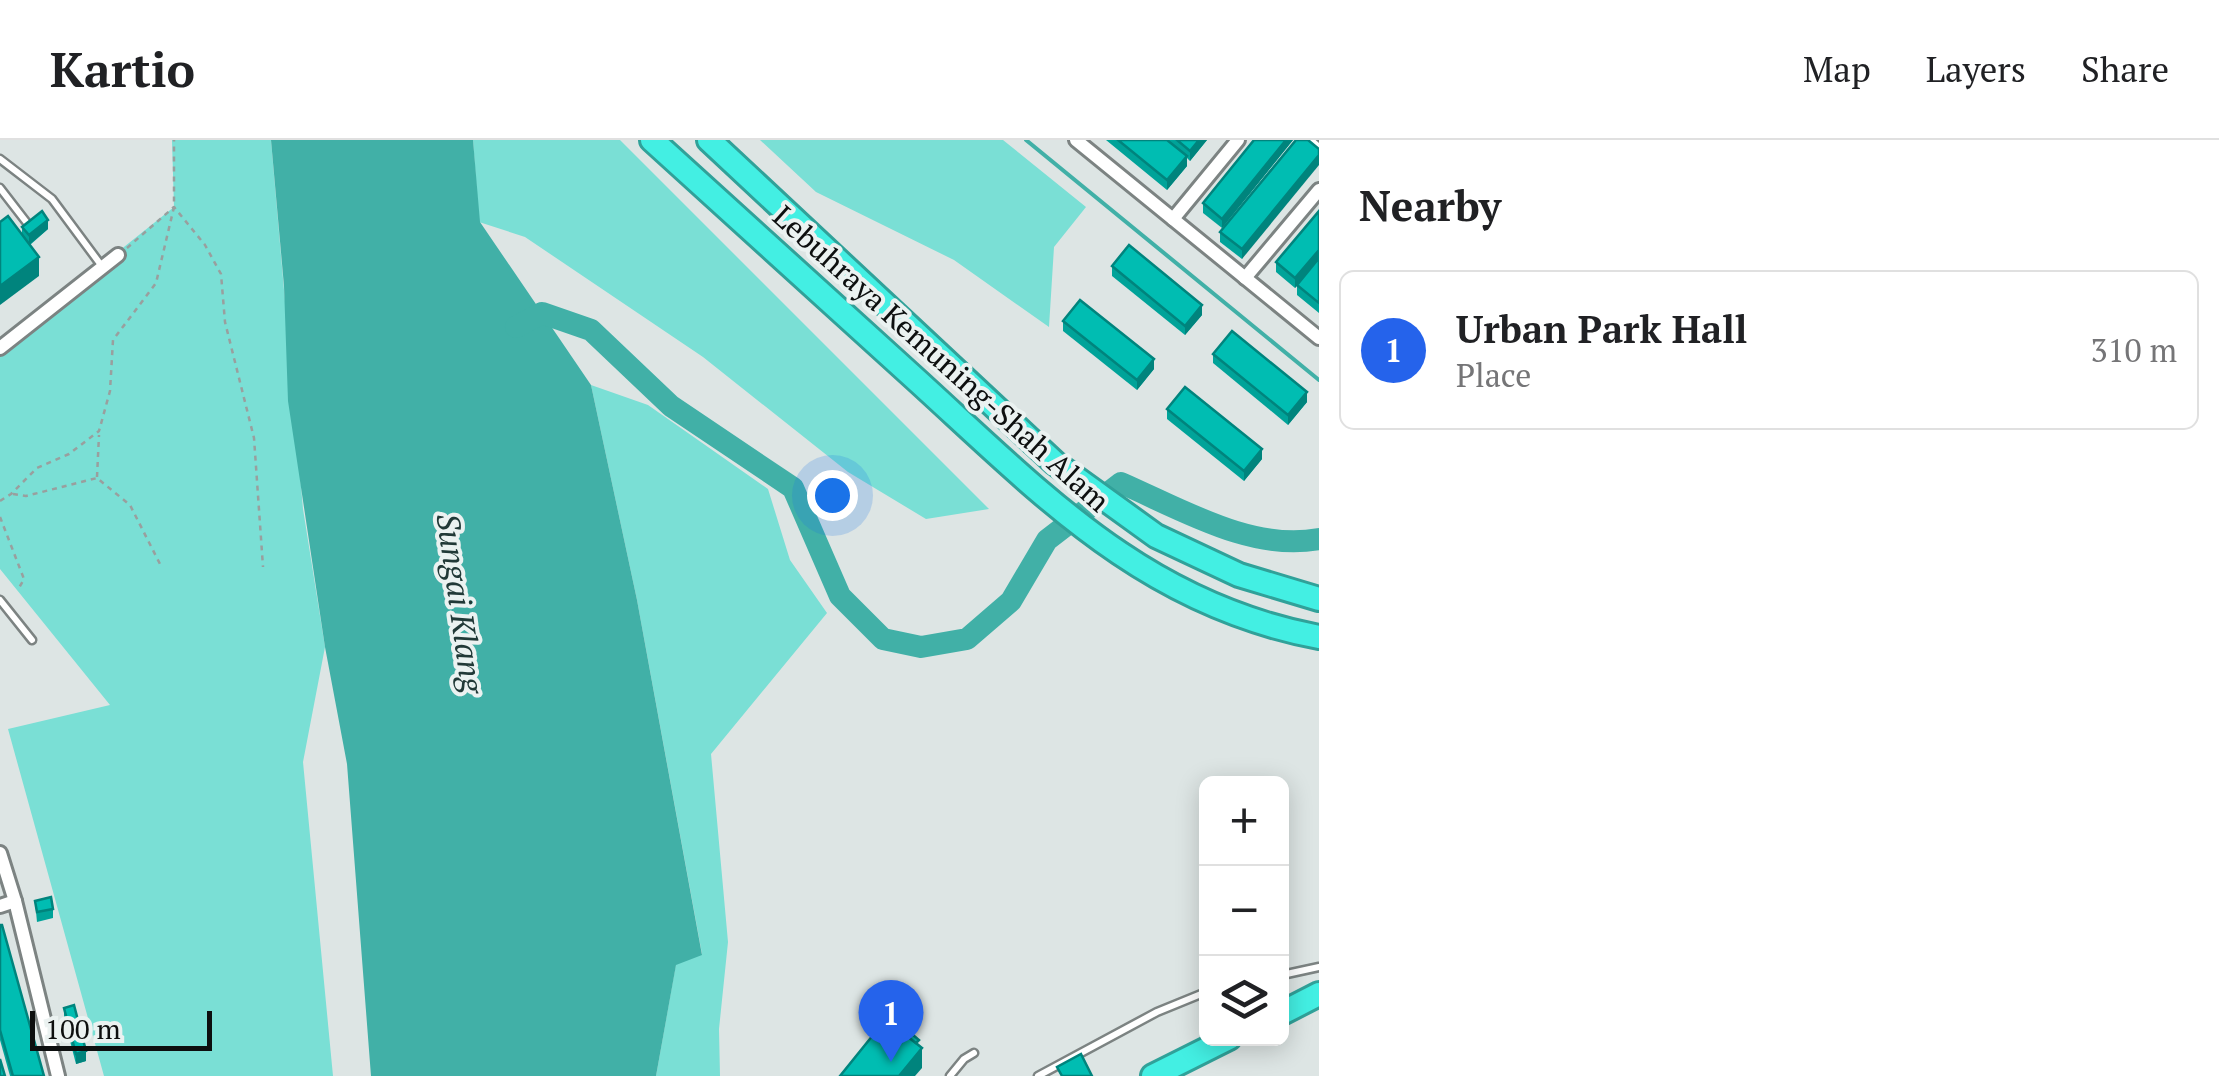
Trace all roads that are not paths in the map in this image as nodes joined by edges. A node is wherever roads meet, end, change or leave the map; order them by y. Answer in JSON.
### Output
{"nodes":[{"id":1,"x":652,"y":140,"type":"edge"},
{"id":2,"x":709,"y":140,"type":"edge"},
{"id":3,"x":1076,"y":140,"type":"edge"},
{"id":4,"x":1311,"y":140,"type":"edge"},
{"id":5,"x":1234,"y":141,"type":"edge"},
{"id":6,"x":1319,"y":147,"type":"edge"},
{"id":7,"x":0,"y":159,"type":"edge"},
{"id":8,"x":0,"y":166,"type":"edge"},
{"id":9,"x":0,"y":188,"type":"edge"},
{"id":10,"x":1319,"y":190,"type":"edge"},
{"id":11,"x":1173,"y":219,"type":"junction"},
{"id":12,"x":28,"y":222,"type":"edge"},
{"id":13,"x":118,"y":256,"type":"road end"},
{"id":14,"x":102,"y":268,"type":"junction"},
{"id":15,"x":1246,"y":278,"type":"junction"},
{"id":16,"x":1319,"y":337,"type":"edge"},
{"id":17,"x":0,"y":348,"type":"edge"},
{"id":18,"x":0,"y":600,"type":"edge"},
{"id":19,"x":1319,"y":600,"type":"edge"},
{"id":20,"x":1319,"y":637,"type":"edge"},
{"id":21,"x":32,"y":640,"type":"dead end"},
{"id":22,"x":0,"y":853,"type":"edge"},
{"id":23,"x":15,"y":900,"type":"junction"},
{"id":24,"x":0,"y":906,"type":"edge"},
{"id":25,"x":1319,"y":967,"type":"edge"},
{"id":26,"x":1289,"y":973,"type":"edge"},
{"id":27,"x":1319,"y":994,"type":"edge"},
{"id":28,"x":1199,"y":995,"type":"edge"},
{"id":29,"x":1289,"y":1009,"type":"edge"},
{"id":30,"x":1213,"y":1046,"type":"edge"},
{"id":31,"x":974,"y":1053,"type":"dead end"},
{"id":32,"x":58,"y":1076,"type":"edge"},
{"id":33,"x":950,"y":1076,"type":"edge"},
{"id":34,"x":1038,"y":1076,"type":"edge"},
{"id":35,"x":1153,"y":1076,"type":"edge"}],
"edges":[{"from":1,"to":20,"type":"highway","name":"Lebuhraya Kemuning-Shah Alam"},
{"from":2,"to":19,"type":"highway","name":"Lebuhraya Kemuning-Shah Alam"},
{"from":3,"to":11,"type":"street"},
{"from":4,"to":6,"type":"lane"},
{"from":5,"to":11,"type":"street"},
{"from":7,"to":8,"type":"lane"},
{"from":7,"to":14,"type":"lane"},
{"from":9,"to":12,"type":"lane"},
{"from":10,"to":15,"type":"street"},
{"from":11,"to":15,"type":"street"},
{"from":13,"to":14,"type":"street"},
{"from":14,"to":17,"type":"street"},
{"from":15,"to":16,"type":"street"},
{"from":18,"to":21,"type":"lane"},
{"from":22,"to":23,"type":"street"},
{"from":23,"to":24,"type":"street"},
{"from":23,"to":32,"type":"street"},
{"from":25,"to":26,"type":"lane"},
{"from":27,"to":29,"type":"highway"},
{"from":28,"to":34,"type":"lane"},
{"from":30,"to":35,"type":"highway"},
{"from":31,"to":33,"type":"lane"}]}
